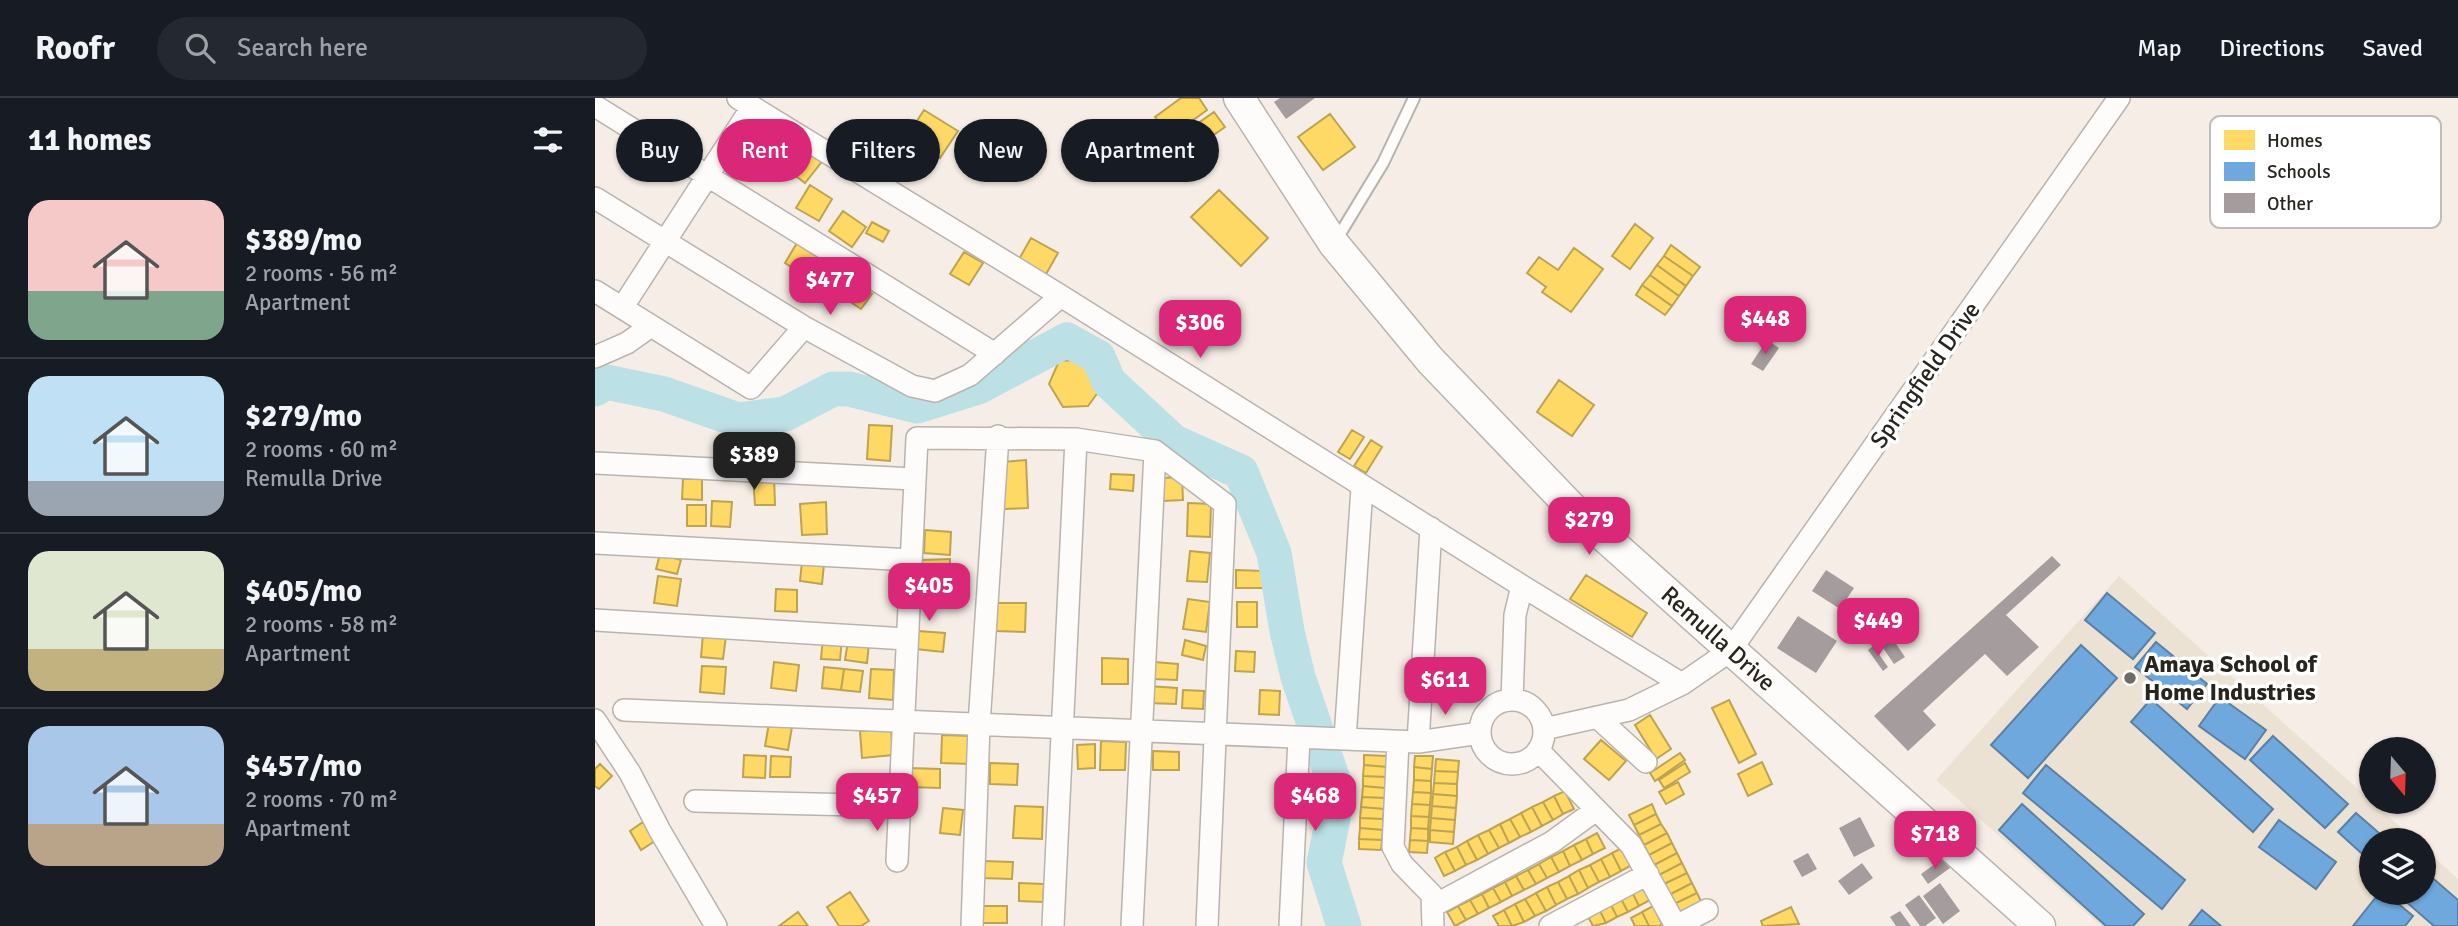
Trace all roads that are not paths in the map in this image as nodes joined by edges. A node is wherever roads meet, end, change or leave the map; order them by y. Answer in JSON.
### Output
{"nodes":[{"id":1,"x":1238,"y":98,"type":"edge"},
{"id":2,"x":1414,"y":98,"type":"edge"},
{"id":3,"x":2119,"y":98,"type":"edge"},
{"id":4,"x":745,"y":102,"type":"edge"},
{"id":5,"x":595,"y":106,"type":"edge"},
{"id":6,"x":707,"y":176,"type":"junction"},
{"id":7,"x":595,"y":198,"type":"edge"},
{"id":8,"x":665,"y":242,"type":"junction"},
{"id":9,"x":1334,"y":244,"type":"junction"},
{"id":10,"x":595,"y":291,"type":"edge"},
{"id":11,"x":1061,"y":296,"type":"junction"},
{"id":12,"x":622,"y":308,"type":"junction"},
{"id":13,"x":651,"y":326,"type":"junction"},
{"id":14,"x":804,"y":327,"type":"junction"},
{"id":15,"x":995,"y":355,"type":"junction"},
{"id":16,"x":595,"y":357,"type":"edge"},
{"id":17,"x":998,"y":436,"type":"junction"},
{"id":18,"x":1076,"y":439,"type":"junction"},
{"id":19,"x":1155,"y":451,"type":"junction"},
{"id":20,"x":595,"y":463,"type":"edge"},
{"id":21,"x":915,"y":479,"type":"junction"},
{"id":22,"x":1362,"y":488,"type":"junction"},
{"id":23,"x":1431,"y":528,"type":"junction"},
{"id":24,"x":595,"y":543,"type":"edge"},
{"id":25,"x":911,"y":559,"type":"junction"},
{"id":26,"x":1522,"y":586,"type":"junction"},
{"id":27,"x":595,"y":620,"type":"edge"},
{"id":28,"x":907,"y":639,"type":"junction"},
{"id":29,"x":1730,"y":651,"type":"junction"},
{"id":30,"x":1682,"y":684,"type":"junction"},
{"id":31,"x":1512,"y":700,"type":"junction"},
{"id":32,"x":624,"y":710,"type":"dead end"},
{"id":33,"x":1597,"y":717,"type":"junction"},
{"id":34,"x":595,"y":720,"type":"edge"},
{"id":35,"x":904,"y":720,"type":"junction"},
{"id":36,"x":979,"y":725,"type":"junction"},
{"id":37,"x":1062,"y":729,"type":"junction"},
{"id":38,"x":1544,"y":729,"type":"junction"},
{"id":39,"x":1140,"y":732,"type":"junction"},
{"id":40,"x":1479,"y":733,"type":"junction"},
{"id":41,"x":1215,"y":734,"type":"junction"},
{"id":42,"x":1321,"y":739,"type":"junction"},
{"id":43,"x":1408,"y":742,"type":"junction"},
{"id":44,"x":1538,"y":750,"type":"junction"},
{"id":45,"x":1646,"y":762,"type":"dead end"},
{"id":46,"x":695,"y":801,"type":"dead end"},
{"id":47,"x":899,"y":806,"type":"junction"},
{"id":48,"x":1596,"y":810,"type":"junction"},
{"id":49,"x":897,"y":861,"type":"dead end"},
{"id":50,"x":1648,"y":874,"type":"junction"},
{"id":51,"x":1707,"y":910,"type":"dead end"},
{"id":52,"x":1433,"y":916,"type":"edge"},
{"id":53,"x":716,"y":926,"type":"edge"},
{"id":54,"x":972,"y":926,"type":"edge"},
{"id":55,"x":1053,"y":926,"type":"edge"},
{"id":56,"x":1132,"y":926,"type":"edge"},
{"id":57,"x":1207,"y":926,"type":"edge"},
{"id":58,"x":1290,"y":926,"type":"edge"},
{"id":59,"x":1549,"y":926,"type":"edge"},
{"id":60,"x":1676,"y":926,"type":"edge"},
{"id":61,"x":2041,"y":926,"type":"edge"}],
"edges":[{"from":1,"to":9,"type":"main road","name":"Remulla Drive"},
{"from":2,"to":9,"type":"lane"},
{"from":3,"to":29,"type":"street","name":"Springfield Drive"},
{"from":4,"to":6,"type":"street"},
{"from":4,"to":11,"type":"street"},
{"from":5,"to":6,"type":"street"},
{"from":6,"to":8,"type":"street"},
{"from":6,"to":15,"type":"street"},
{"from":7,"to":8,"type":"street"},
{"from":8,"to":12,"type":"street"},
{"from":8,"to":14,"type":"street"},
{"from":9,"to":29,"type":"main road","name":"Remulla Drive"},
{"from":10,"to":12,"type":"street"},
{"from":11,"to":15,"type":"street"},
{"from":11,"to":22,"type":"street"},
{"from":12,"to":13,"type":"street"},
{"from":13,"to":14,"type":"street"},
{"from":13,"to":16,"type":"street"},
{"from":14,"to":15,"type":"street"},
{"from":17,"to":18,"type":"street"},
{"from":17,"to":21,"type":"street"},
{"from":17,"to":36,"type":"street"},
{"from":18,"to":19,"type":"street"},
{"from":18,"to":37,"type":"street"},
{"from":19,"to":39,"type":"street"},
{"from":19,"to":41,"type":"street"},
{"from":20,"to":21,"type":"street"},
{"from":21,"to":25,"type":"street"},
{"from":22,"to":23,"type":"street"},
{"from":22,"to":42,"type":"street"},
{"from":23,"to":26,"type":"street"},
{"from":23,"to":43,"type":"street"},
{"from":24,"to":25,"type":"street"},
{"from":25,"to":28,"type":"street"},
{"from":26,"to":30,"type":"street"},
{"from":26,"to":31,"type":"street"},
{"from":27,"to":28,"type":"street"},
{"from":28,"to":35,"type":"street"},
{"from":29,"to":30,"type":"street"},
{"from":29,"to":61,"type":"main road","name":"Remulla Drive"},
{"from":30,"to":33,"type":"street"},
{"from":31,"to":38,"type":"street"},
{"from":31,"to":40,"type":"street"},
{"from":32,"to":35,"type":"street"},
{"from":33,"to":38,"type":"street"},
{"from":33,"to":45,"type":"street"},
{"from":34,"to":53,"type":"street"},
{"from":35,"to":36,"type":"street"},
{"from":35,"to":47,"type":"street"},
{"from":36,"to":37,"type":"street"},
{"from":36,"to":54,"type":"street"},
{"from":37,"to":39,"type":"street"},
{"from":37,"to":55,"type":"street"},
{"from":38,"to":44,"type":"street"},
{"from":39,"to":41,"type":"street"},
{"from":39,"to":56,"type":"street"},
{"from":40,"to":43,"type":"street"},
{"from":40,"to":44,"type":"street"},
{"from":41,"to":42,"type":"street"},
{"from":41,"to":57,"type":"street"},
{"from":42,"to":43,"type":"street"},
{"from":42,"to":58,"type":"street"},
{"from":43,"to":52,"type":"street"},
{"from":44,"to":48,"type":"street"},
{"from":46,"to":47,"type":"street"},
{"from":47,"to":49,"type":"street"},
{"from":48,"to":50,"type":"street"},
{"from":48,"to":52,"type":"street"},
{"from":50,"to":59,"type":"street"},
{"from":50,"to":60,"type":"street"},
{"from":51,"to":60,"type":"street"}]}
